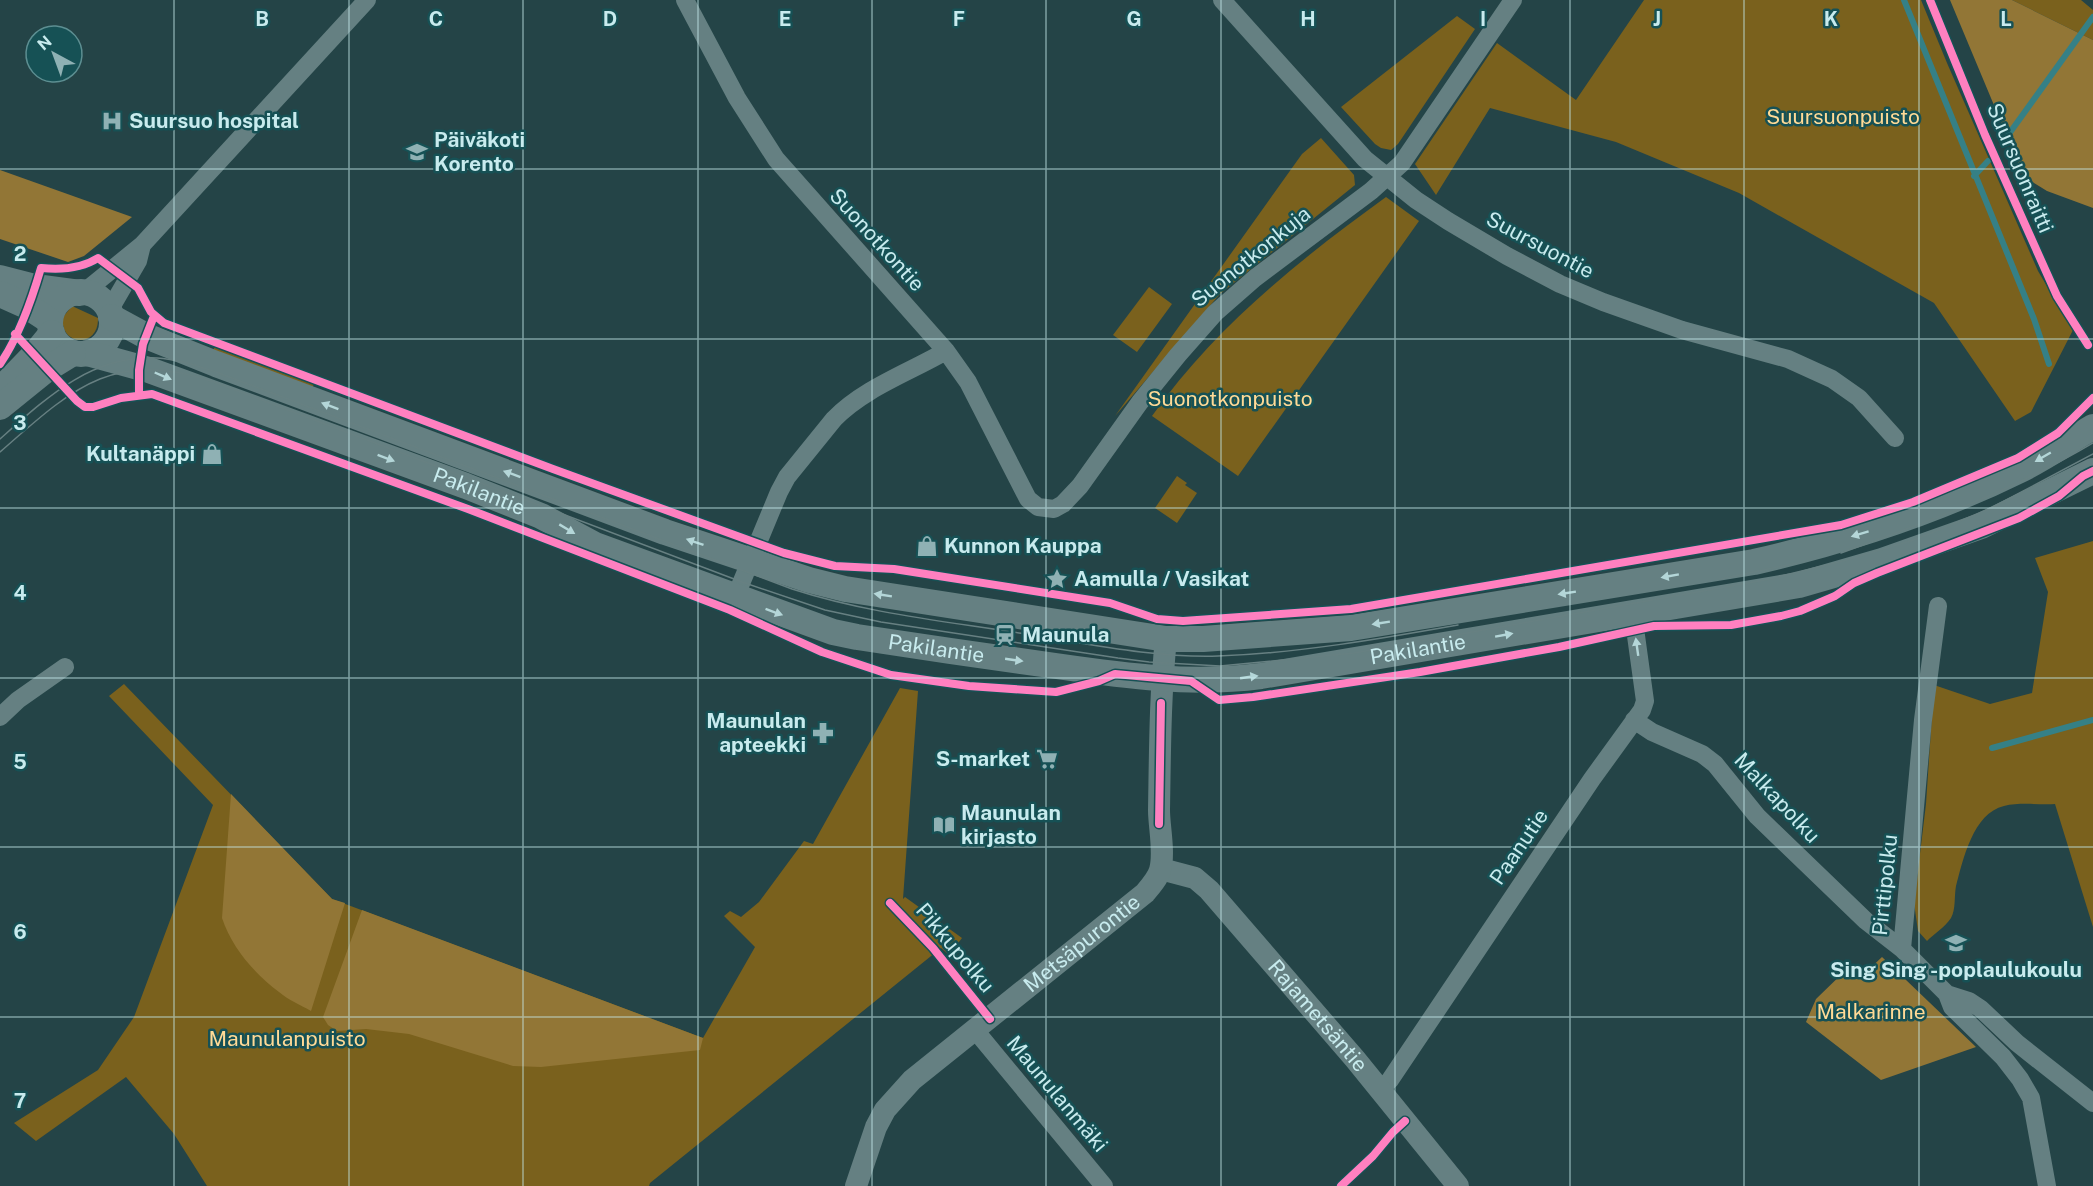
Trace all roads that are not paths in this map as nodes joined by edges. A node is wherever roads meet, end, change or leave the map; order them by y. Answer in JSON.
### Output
{"nodes":[{"id":1,"x":367,"y":0,"type":"edge"},
{"id":2,"x":685,"y":0,"type":"edge"},
{"id":3,"x":1222,"y":0,"type":"edge"},
{"id":4,"x":1513,"y":0,"type":"edge"},
{"id":5,"x":1385,"y":177,"type":"junction"},
{"id":6,"x":141,"y":245,"type":"junction"},
{"id":7,"x":0,"y":278,"type":"edge"},
{"id":8,"x":82,"y":293,"type":"junction"},
{"id":9,"x":0,"y":294,"type":"edge"},
{"id":10,"x":110,"y":314,"type":"junction"},
{"id":11,"x":51,"y":327,"type":"junction"},
{"id":12,"x":946,"y":351,"type":"junction"},
{"id":13,"x":80,"y":353,"type":"junction"},
{"id":14,"x":0,"y":390,"type":"edge"},
{"id":15,"x":0,"y":407,"type":"edge"},
{"id":16,"x":2093,"y":427,"type":"edge"},
{"id":17,"x":1895,"y":438,"type":"dead end"},
{"id":18,"x":2093,"y":471,"type":"edge"},
{"id":19,"x":1038,"y":507,"type":"joint"},
{"id":20,"x":750,"y":561,"type":"junction"},
{"id":21,"x":735,"y":598,"type":"junction"},
{"id":22,"x":1938,"y":606,"type":"dead end"},
{"id":23,"x":1633,"y":614,"type":"junction"},
{"id":24,"x":1166,"y":639,"type":"junction"},
{"id":25,"x":65,"y":667,"type":"dead end"},
{"id":26,"x":1163,"y":678,"type":"junction"},
{"id":27,"x":0,"y":717,"type":"edge"},
{"id":28,"x":1634,"y":720,"type":"junction"},
{"id":29,"x":1161,"y":869,"type":"junction"},
{"id":30,"x":1902,"y":949,"type":"junction"},
{"id":31,"x":1947,"y":994,"type":"junction"},
{"id":32,"x":975,"y":1030,"type":"junction"},
{"id":33,"x":1380,"y":1090,"type":"junction"},
{"id":34,"x":2093,"y":1103,"type":"edge"},
{"id":35,"x":856,"y":1186,"type":"edge"},
{"id":36,"x":1104,"y":1186,"type":"edge"},
{"id":37,"x":1458,"y":1186,"type":"edge"},
{"id":38,"x":2047,"y":1186,"type":"edge"}],
"edges":[{"from":1,"to":6,"type":"street"},
{"from":2,"to":12,"type":"street","name":"Suonotkontie"},
{"from":3,"to":5,"type":"street","name":"Suursuontie"},
{"from":4,"to":5,"type":"street","name":"Suonotkonkuja"},
{"from":5,"to":17,"type":"street","name":"Suursuontie"},
{"from":5,"to":19,"type":"street","name":"Suonotkonkuja"},
{"from":6,"to":8,"type":"street"},
{"from":6,"to":10,"type":"street"},
{"from":7,"to":8,"type":"main road"},
{"from":8,"to":10,"type":"main road"},
{"from":8,"to":11,"type":"main road"},
{"from":9,"to":11,"type":"main road"},
{"from":10,"to":13,"type":"main road"},
{"from":20,"to":10,"type":"main road","name":"Pakilantie","one_way":true},
{"from":11,"to":13,"type":"main road"},
{"from":11,"to":14,"type":"main road"},
{"from":12,"to":19,"type":"street","name":"Suonotkontie"},
{"from":12,"to":20,"type":"street"},
{"from":13,"to":15,"type":"main road"},
{"from":13,"to":21,"type":"main road","name":"Pakilantie","one_way":true},
{"from":16,"to":24,"type":"main road","name":"Pakilantie","one_way":true},
{"from":18,"to":23,"type":"main road","name":"Pakilantie"},
{"from":20,"to":21,"type":"street"},
{"from":24,"to":20,"type":"main road","name":"Pakilantie","one_way":true},
{"from":21,"to":26,"type":"main road","name":"Pakilantie","one_way":true},
{"from":22,"to":30,"type":"street","name":"Pirttipolku"},
{"from":26,"to":23,"type":"main road","name":"Pakilantie","one_way":true},
{"from":28,"to":23,"type":"street","name":"Paanutie","one_way":true},
{"from":24,"to":26,"type":"street"},
{"from":25,"to":27,"type":"street"},
{"from":26,"to":29,"type":"street"},
{"from":28,"to":30,"type":"street","name":"Malkapolku"},
{"from":28,"to":33,"type":"street","name":"Paanutie"},
{"from":29,"to":32,"type":"street","name":"Metsäpurontie"},
{"from":29,"to":33,"type":"street","name":"Rajametsäntie"},
{"from":30,"to":31,"type":"street","name":"Pirttipolku"},
{"from":31,"to":34,"type":"street","name":"Pirttipolku"},
{"from":31,"to":38,"type":"street"},
{"from":32,"to":35,"type":"street","name":"Metsäpurontie"},
{"from":32,"to":36,"type":"street","name":"Maunulanmäki"},
{"from":33,"to":37,"type":"street","name":"Rajametsäntie"}]}
